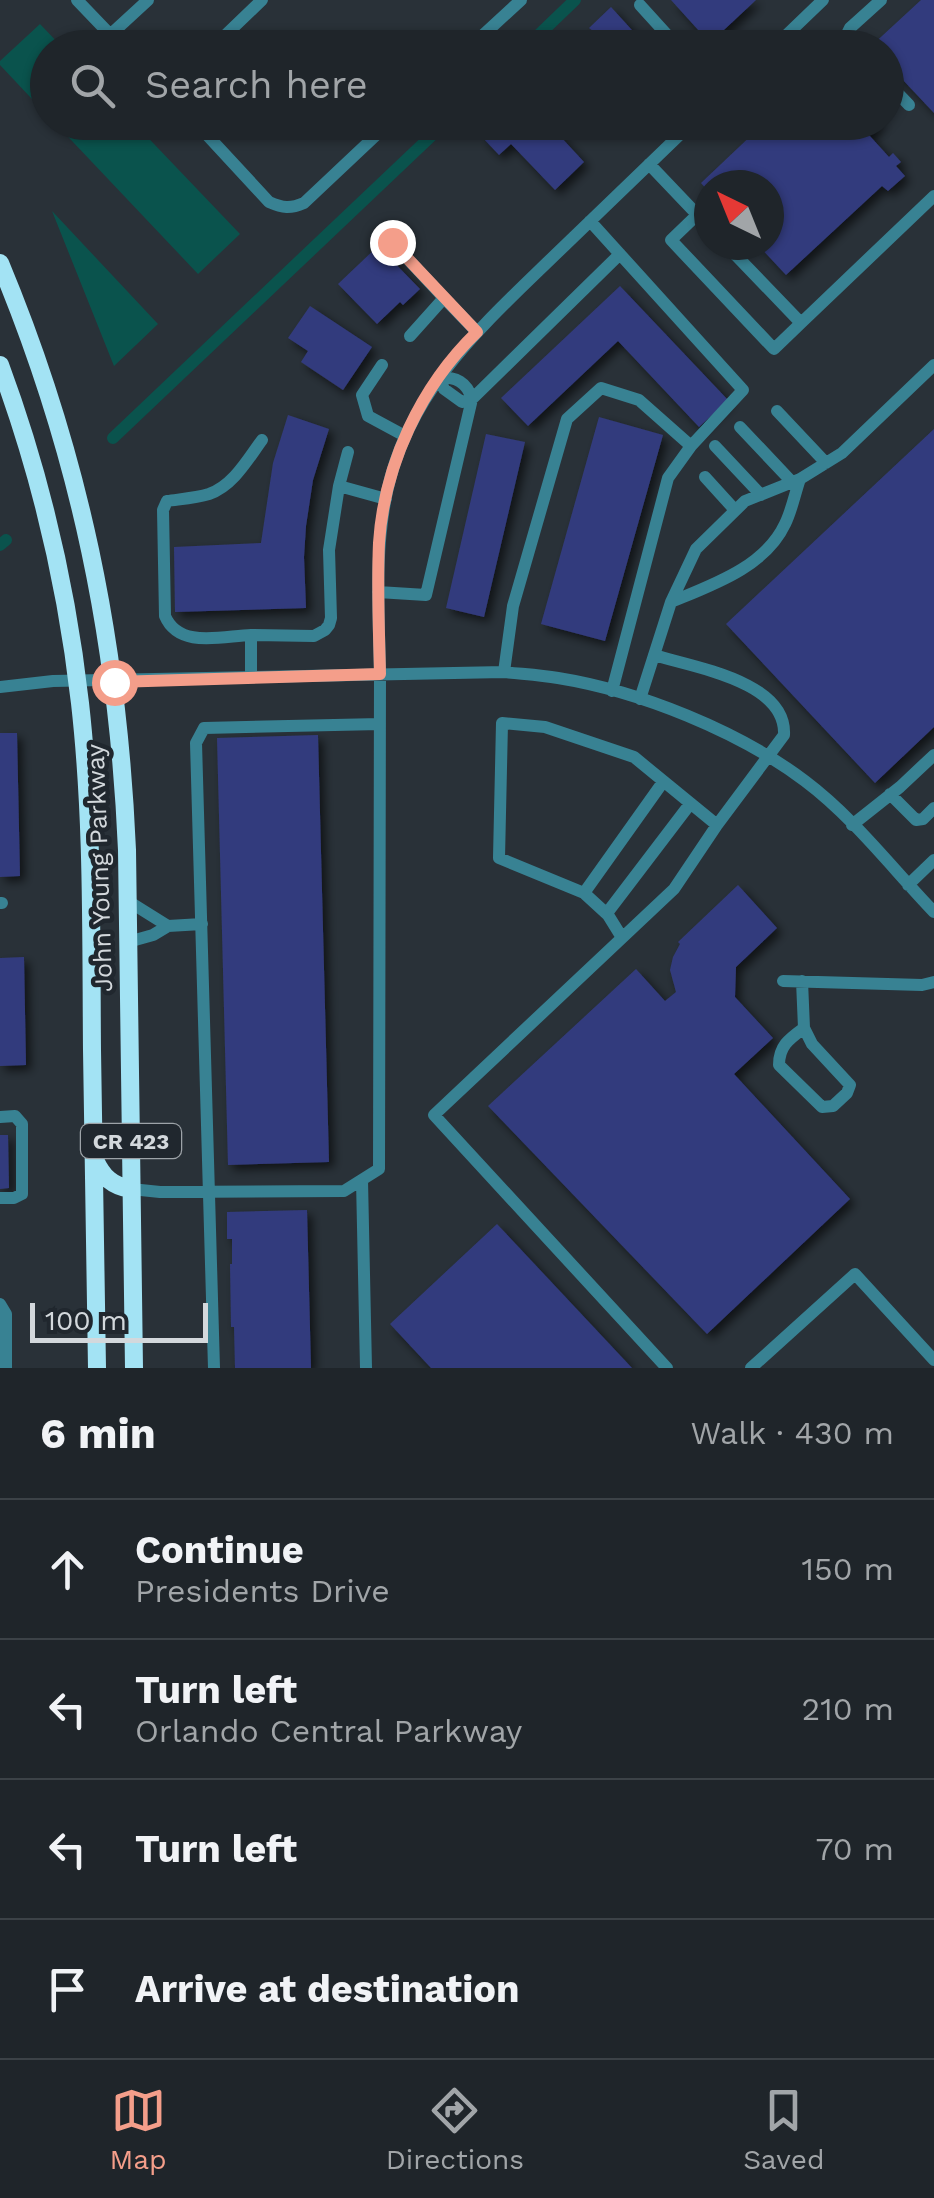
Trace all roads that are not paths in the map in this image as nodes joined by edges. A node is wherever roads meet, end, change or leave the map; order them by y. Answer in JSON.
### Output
{"nodes":[{"id":1,"x":77,"y":0,"type":"edge"},
{"id":2,"x":148,"y":0,"type":"edge"},
{"id":3,"x":262,"y":0,"type":"edge"},
{"id":4,"x":521,"y":0,"type":"edge"},
{"id":5,"x":857,"y":0,"type":"edge"},
{"id":6,"x":881,"y":0,"type":"edge"},
{"id":7,"x":813,"y":3,"type":"edge"},
{"id":8,"x":640,"y":4,"type":"dead end"},
{"id":9,"x":868,"y":12,"type":"junction"},
{"id":10,"x":106,"y":30,"type":"edge"},
{"id":11,"x":114,"y":30,"type":"edge"},
{"id":12,"x":231,"y":30,"type":"edge"},
{"id":13,"x":489,"y":30,"type":"edge"},
{"id":14,"x":663,"y":30,"type":"edge"},
{"id":15,"x":788,"y":30,"type":"edge"},
{"id":16,"x":850,"y":30,"type":"edge"},
{"id":17,"x":904,"y":100,"type":"edge"},
{"id":18,"x":909,"y":105,"type":"dead end"},
{"id":19,"x":212,"y":140,"type":"edge"},
{"id":20,"x":371,"y":140,"type":"edge"},
{"id":21,"x":674,"y":140,"type":"edge"},
{"id":22,"x":649,"y":164,"type":"junction"},
{"id":23,"x":934,"y":196,"type":"edge"},
{"id":24,"x":694,"y":212,"type":"edge"},
{"id":25,"x":694,"y":218,"type":"edge"},
{"id":26,"x":590,"y":222,"type":"junction"},
{"id":27,"x":392,"y":242,"type":"dead end"},
{"id":28,"x":620,"y":254,"type":"junction"},
{"id":29,"x":740,"y":260,"type":"edge"},
{"id":30,"x":0,"y":263,"type":"edge"},
{"id":31,"x":444,"y":298,"type":"junction"},
{"id":32,"x":801,"y":324,"type":"junction"},
{"id":33,"x":477,"y":332,"type":"junction"},
{"id":34,"x":410,"y":336,"type":"dead end"},
{"id":35,"x":382,"y":364,"type":"dead end"},
{"id":36,"x":934,"y":364,"type":"edge"},
{"id":37,"x":0,"y":365,"type":"edge"},
{"id":38,"x":440,"y":377,"type":"junction"},
{"id":39,"x":472,"y":398,"type":"junction"},
{"id":40,"x":777,"y":411,"type":"dead end"},
{"id":41,"x":740,"y":427,"type":"dead end"},
{"id":42,"x":405,"y":436,"type":"junction"},
{"id":43,"x":262,"y":440,"type":"dead end"},
{"id":44,"x":691,"y":446,"type":"junction"},
{"id":45,"x":715,"y":446,"type":"dead end"},
{"id":46,"x":348,"y":452,"type":"dead end"},
{"id":47,"x":826,"y":464,"type":"junction"},
{"id":48,"x":705,"y":477,"type":"dead end"},
{"id":49,"x":796,"y":480,"type":"junction"},
{"id":50,"x":339,"y":486,"type":"junction"},
{"id":51,"x":760,"y":494,"type":"junction"},
{"id":52,"x":386,"y":498,"type":"junction"},
{"id":53,"x":736,"y":510,"type":"junction"},
{"id":54,"x":378,"y":592,"type":"junction"},
{"id":55,"x":671,"y":602,"type":"junction"},
{"id":56,"x":251,"y":635,"type":"junction"},
{"id":57,"x":654,"y":655,"type":"junction"},
{"id":58,"x":504,"y":672,"type":"junction"},
{"id":59,"x":380,"y":674,"type":"junction"},
{"id":60,"x":252,"y":678,"type":"junction"},
{"id":61,"x":77,"y":681,"type":"junction"},
{"id":62,"x":114,"y":682,"type":"junction"},
{"id":63,"x":0,"y":687,"type":"edge"},
{"id":64,"x":612,"y":691,"type":"junction"},
{"id":65,"x":640,"y":698,"type":"junction"},
{"id":66,"x":380,"y":724,"type":"junction"},
{"id":67,"x":934,"y":754,"type":"edge"},
{"id":68,"x":768,"y":757,"type":"junction"},
{"id":69,"x":664,"y":782,"type":"junction"},
{"id":70,"x":890,"y":794,"type":"junction"},
{"id":71,"x":690,"y":804,"type":"junction"},
{"id":72,"x":934,"y":808,"type":"edge"},
{"id":73,"x":852,"y":824,"type":"junction"},
{"id":74,"x":717,"y":826,"type":"junction"},
{"id":75,"x":934,"y":860,"type":"edge"},
{"id":76,"x":908,"y":884,"type":"junction"},
{"id":77,"x":584,"y":893,"type":"junction"},
{"id":78,"x":128,"y":901,"type":"junction"},
{"id":79,"x":934,"y":912,"type":"edge"},
{"id":80,"x":607,"y":914,"type":"junction"},
{"id":81,"x":202,"y":924,"type":"junction"},
{"id":82,"x":168,"y":926,"type":"junction"},
{"id":83,"x":621,"y":936,"type":"junction"},
{"id":84,"x":128,"y":942,"type":"junction"},
{"id":85,"x":783,"y":981,"type":"dead end"},
{"id":86,"x":802,"y":982,"type":"junction"},
{"id":87,"x":934,"y":982,"type":"edge"},
{"id":88,"x":804,"y":1028,"type":"junction"},
{"id":89,"x":0,"y":1116,"type":"edge"},
{"id":90,"x":93,"y":1155,"type":"junction"},
{"id":91,"x":362,"y":1180,"type":"junction"},
{"id":92,"x":131,"y":1188,"type":"junction"},
{"id":93,"x":210,"y":1192,"type":"junction"},
{"id":94,"x":0,"y":1198,"type":"edge"},
{"id":95,"x":0,"y":1304,"type":"edge"},
{"id":96,"x":934,"y":1360,"type":"edge"},
{"id":97,"x":6,"y":1368,"type":"edge"},
{"id":98,"x":97,"y":1368,"type":"edge"},
{"id":99,"x":134,"y":1368,"type":"edge"},
{"id":100,"x":214,"y":1368,"type":"edge"},
{"id":101,"x":366,"y":1368,"type":"edge"},
{"id":102,"x":668,"y":1368,"type":"edge"},
{"id":103,"x":751,"y":1368,"type":"edge"}],
"edges":[{"from":1,"to":10,"type":"street"},
{"from":2,"to":11,"type":"street"},
{"from":3,"to":12,"type":"street"},
{"from":4,"to":13,"type":"street"},
{"from":5,"to":9,"type":"street"},
{"from":6,"to":9,"type":"street"},
{"from":7,"to":15,"type":"street"},
{"from":8,"to":14,"type":"street"},
{"from":9,"to":16,"type":"street"},
{"from":17,"to":18,"type":"street"},
{"from":19,"to":20,"type":"street"},
{"from":21,"to":22,"type":"street"},
{"from":22,"to":24,"type":"street"},
{"from":22,"to":26,"type":"street"},
{"from":23,"to":32,"type":"street"},
{"from":25,"to":32,"type":"street"},
{"from":26,"to":28,"type":"street"},
{"from":26,"to":33,"type":"street"},
{"from":27,"to":31,"type":"street"},
{"from":28,"to":39,"type":"street"},
{"from":28,"to":44,"type":"street"},
{"from":29,"to":32,"type":"street"},
{"from":30,"to":62,"type":"highway","name":"John Young Parkway","number":"CR 423"},
{"from":31,"to":33,"type":"street"},
{"from":31,"to":34,"type":"street"},
{"from":33,"to":38,"type":"street"},
{"from":35,"to":42,"type":"street"},
{"from":36,"to":47,"type":"street"},
{"from":37,"to":61,"type":"highway","name":"John Young Parkway","number":"CR 423"},
{"from":38,"to":39,"type":"street"},
{"from":38,"to":42,"type":"street"},
{"from":39,"to":54,"type":"street"},
{"from":40,"to":47,"type":"street"},
{"from":41,"to":49,"type":"street"},
{"from":42,"to":52,"type":"street"},
{"from":43,"to":56,"type":"street"},
{"from":44,"to":58,"type":"street"},
{"from":44,"to":64,"type":"street"},
{"from":45,"to":51,"type":"street"},
{"from":46,"to":50,"type":"street"},
{"from":47,"to":49,"type":"street"},
{"from":48,"to":53,"type":"street"},
{"from":49,"to":51,"type":"street"},
{"from":49,"to":55,"type":"street"},
{"from":50,"to":52,"type":"street"},
{"from":50,"to":56,"type":"street"},
{"from":51,"to":53,"type":"street"},
{"from":52,"to":54,"type":"street"},
{"from":53,"to":55,"type":"street"},
{"from":54,"to":59,"type":"street"},
{"from":55,"to":57,"type":"street"},
{"from":56,"to":60,"type":"street"},
{"from":57,"to":65,"type":"street"},
{"from":57,"to":68,"type":"street"},
{"from":58,"to":59,"type":"street"},
{"from":58,"to":64,"type":"street"},
{"from":59,"to":60,"type":"street"},
{"from":59,"to":66,"type":"street"},
{"from":60,"to":62,"type":"street"},
{"from":61,"to":62,"type":"street"},
{"from":61,"to":63,"type":"street"},
{"from":61,"to":90,"type":"highway","name":"John Young Parkway","number":"CR 423"},
{"from":62,"to":78,"type":"highway","name":"John Young Parkway","number":"CR 423"},
{"from":64,"to":65,"type":"street"},
{"from":65,"to":68,"type":"street"},
{"from":66,"to":81,"type":"street"},
{"from":66,"to":91,"type":"street"},
{"from":67,"to":70,"type":"street"},
{"from":68,"to":73,"type":"street"},
{"from":68,"to":74,"type":"street"},
{"from":69,"to":71,"type":"street"},
{"from":69,"to":77,"type":"street"},
{"from":69,"to":77,"type":"street"},
{"from":70,"to":72,"type":"street"},
{"from":70,"to":73,"type":"street"},
{"from":71,"to":74,"type":"street"},
{"from":71,"to":80,"type":"street"},
{"from":73,"to":76,"type":"street"},
{"from":74,"to":83,"type":"street"},
{"from":75,"to":76,"type":"street"},
{"from":76,"to":79,"type":"street"},
{"from":77,"to":80,"type":"street"},
{"from":78,"to":82,"type":"street"},
{"from":78,"to":84,"type":"highway","name":"John Young Parkway","number":"CR 423"},
{"from":80,"to":83,"type":"street"},
{"from":81,"to":82,"type":"street"},
{"from":81,"to":93,"type":"street"},
{"from":82,"to":84,"type":"street"},
{"from":83,"to":102,"type":"street"},
{"from":84,"to":92,"type":"highway","name":"John Young Parkway","number":"CR 423"},
{"from":85,"to":86,"type":"street"},
{"from":86,"to":87,"type":"street"},
{"from":86,"to":88,"type":"street"},
{"from":88,"to":88,"type":"street"},
{"from":89,"to":94,"type":"street"},
{"from":90,"to":92,"type":"highway"},
{"from":90,"to":98,"type":"highway","name":"John Young Parkway","number":"CR 423"},
{"from":91,"to":93,"type":"street"},
{"from":91,"to":101,"type":"street"},
{"from":92,"to":93,"type":"street"},
{"from":92,"to":99,"type":"highway","name":"John Young Parkway","number":"CR 423"},
{"from":93,"to":100,"type":"street"},
{"from":95,"to":97,"type":"street"},
{"from":96,"to":103,"type":"street"}]}
